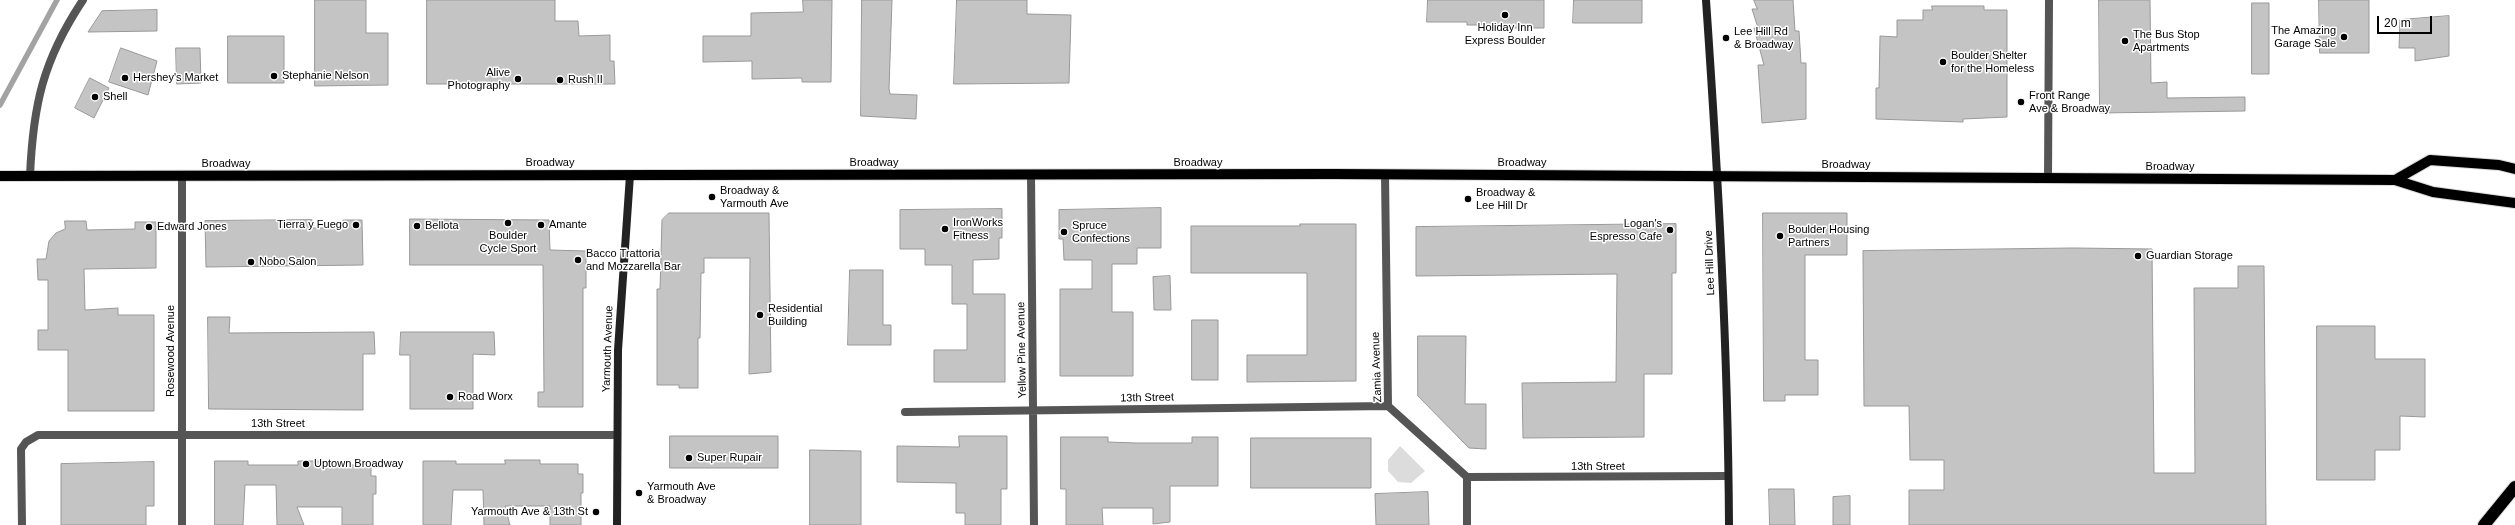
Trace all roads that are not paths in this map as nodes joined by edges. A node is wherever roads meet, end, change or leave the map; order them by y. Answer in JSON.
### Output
{"nodes":[{"id":1,"x":83,"y":0,"type":"edge"},
{"id":2,"x":1706,"y":0,"type":"edge"},
{"id":3,"x":2049,"y":0,"type":"edge"},
{"id":4,"x":2515,"y":169,"type":"edge"},
{"id":5,"x":1031,"y":174,"type":"junction"},
{"id":6,"x":630,"y":175,"type":"junction"},
{"id":7,"x":1385,"y":175,"type":"junction"},
{"id":8,"x":0,"y":176,"type":"edge"},
{"id":9,"x":30,"y":176,"type":"junction"},
{"id":10,"x":182,"y":176,"type":"junction"},
{"id":11,"x":1718,"y":176,"type":"junction"},
{"id":12,"x":2048,"y":177,"type":"junction"},
{"id":13,"x":2396,"y":180,"type":"junction"},
{"id":14,"x":2515,"y":202,"type":"edge"},
{"id":15,"x":1388,"y":406,"type":"junction"},
{"id":16,"x":1033,"y":411,"type":"junction"},
{"id":17,"x":905,"y":412,"type":"dead end"},
{"id":18,"x":182,"y":434,"type":"junction"},
{"id":19,"x":617,"y":435,"type":"junction"},
{"id":20,"x":1728,"y":476,"type":"junction"},
{"id":21,"x":1467,"y":477,"type":"junction"},
{"id":22,"x":2515,"y":487,"type":"edge"},
{"id":23,"x":22,"y":525,"type":"edge"},
{"id":24,"x":182,"y":525,"type":"edge"},
{"id":25,"x":617,"y":525,"type":"edge"},
{"id":26,"x":1034,"y":525,"type":"edge"},
{"id":27,"x":1467,"y":525,"type":"edge"},
{"id":28,"x":1729,"y":525,"type":"edge"},
{"id":29,"x":2484,"y":525,"type":"edge"}],
"edges":[{"from":1,"to":9,"type":"street"},
{"from":2,"to":11,"type":"street","name":"Lee Hill Drive"},
{"from":3,"to":12,"type":"street"},
{"from":4,"to":13,"type":"main road"},
{"from":5,"to":6,"type":"main road","name":"Broadway"},
{"from":5,"to":7,"type":"main road","name":"Broadway"},
{"from":5,"to":16,"type":"street","name":"Yellow Pine Avenue"},
{"from":6,"to":10,"type":"main road","name":"Broadway"},
{"from":6,"to":19,"type":"street","name":"Yarmouth Avenue"},
{"from":7,"to":11,"type":"main road","name":"Broadway"},
{"from":7,"to":15,"type":"street","name":"Zamia Avenue"},
{"from":8,"to":9,"type":"main road","name":"Broadway"},
{"from":9,"to":10,"type":"main road","name":"Broadway"},
{"from":10,"to":18,"type":"street","name":"Rosewood Avenue"},
{"from":11,"to":12,"type":"main road","name":"Broadway"},
{"from":11,"to":20,"type":"street","name":"Lee Hill Drive"},
{"from":12,"to":13,"type":"main road","name":"Broadway"},
{"from":13,"to":14,"type":"main road","name":"Broadway"},
{"from":15,"to":16,"type":"street","name":"13th Street"},
{"from":15,"to":21,"type":"street","name":"Zamia Avenue"},
{"from":16,"to":17,"type":"street","name":"13th Street"},
{"from":16,"to":26,"type":"street","name":"Yellow Pine Avenue"},
{"from":18,"to":19,"type":"street","name":"13th Street"},
{"from":18,"to":23,"type":"street","name":"13th Street"},
{"from":18,"to":24,"type":"street","name":"Rosewood Avenue"},
{"from":19,"to":25,"type":"street","name":"Yarmouth Avenue"},
{"from":20,"to":21,"type":"street","name":"13th Street"},
{"from":20,"to":28,"type":"street","name":"Lee Hill Drive"},
{"from":21,"to":27,"type":"street"},
{"from":22,"to":29,"type":"highway"}]}
